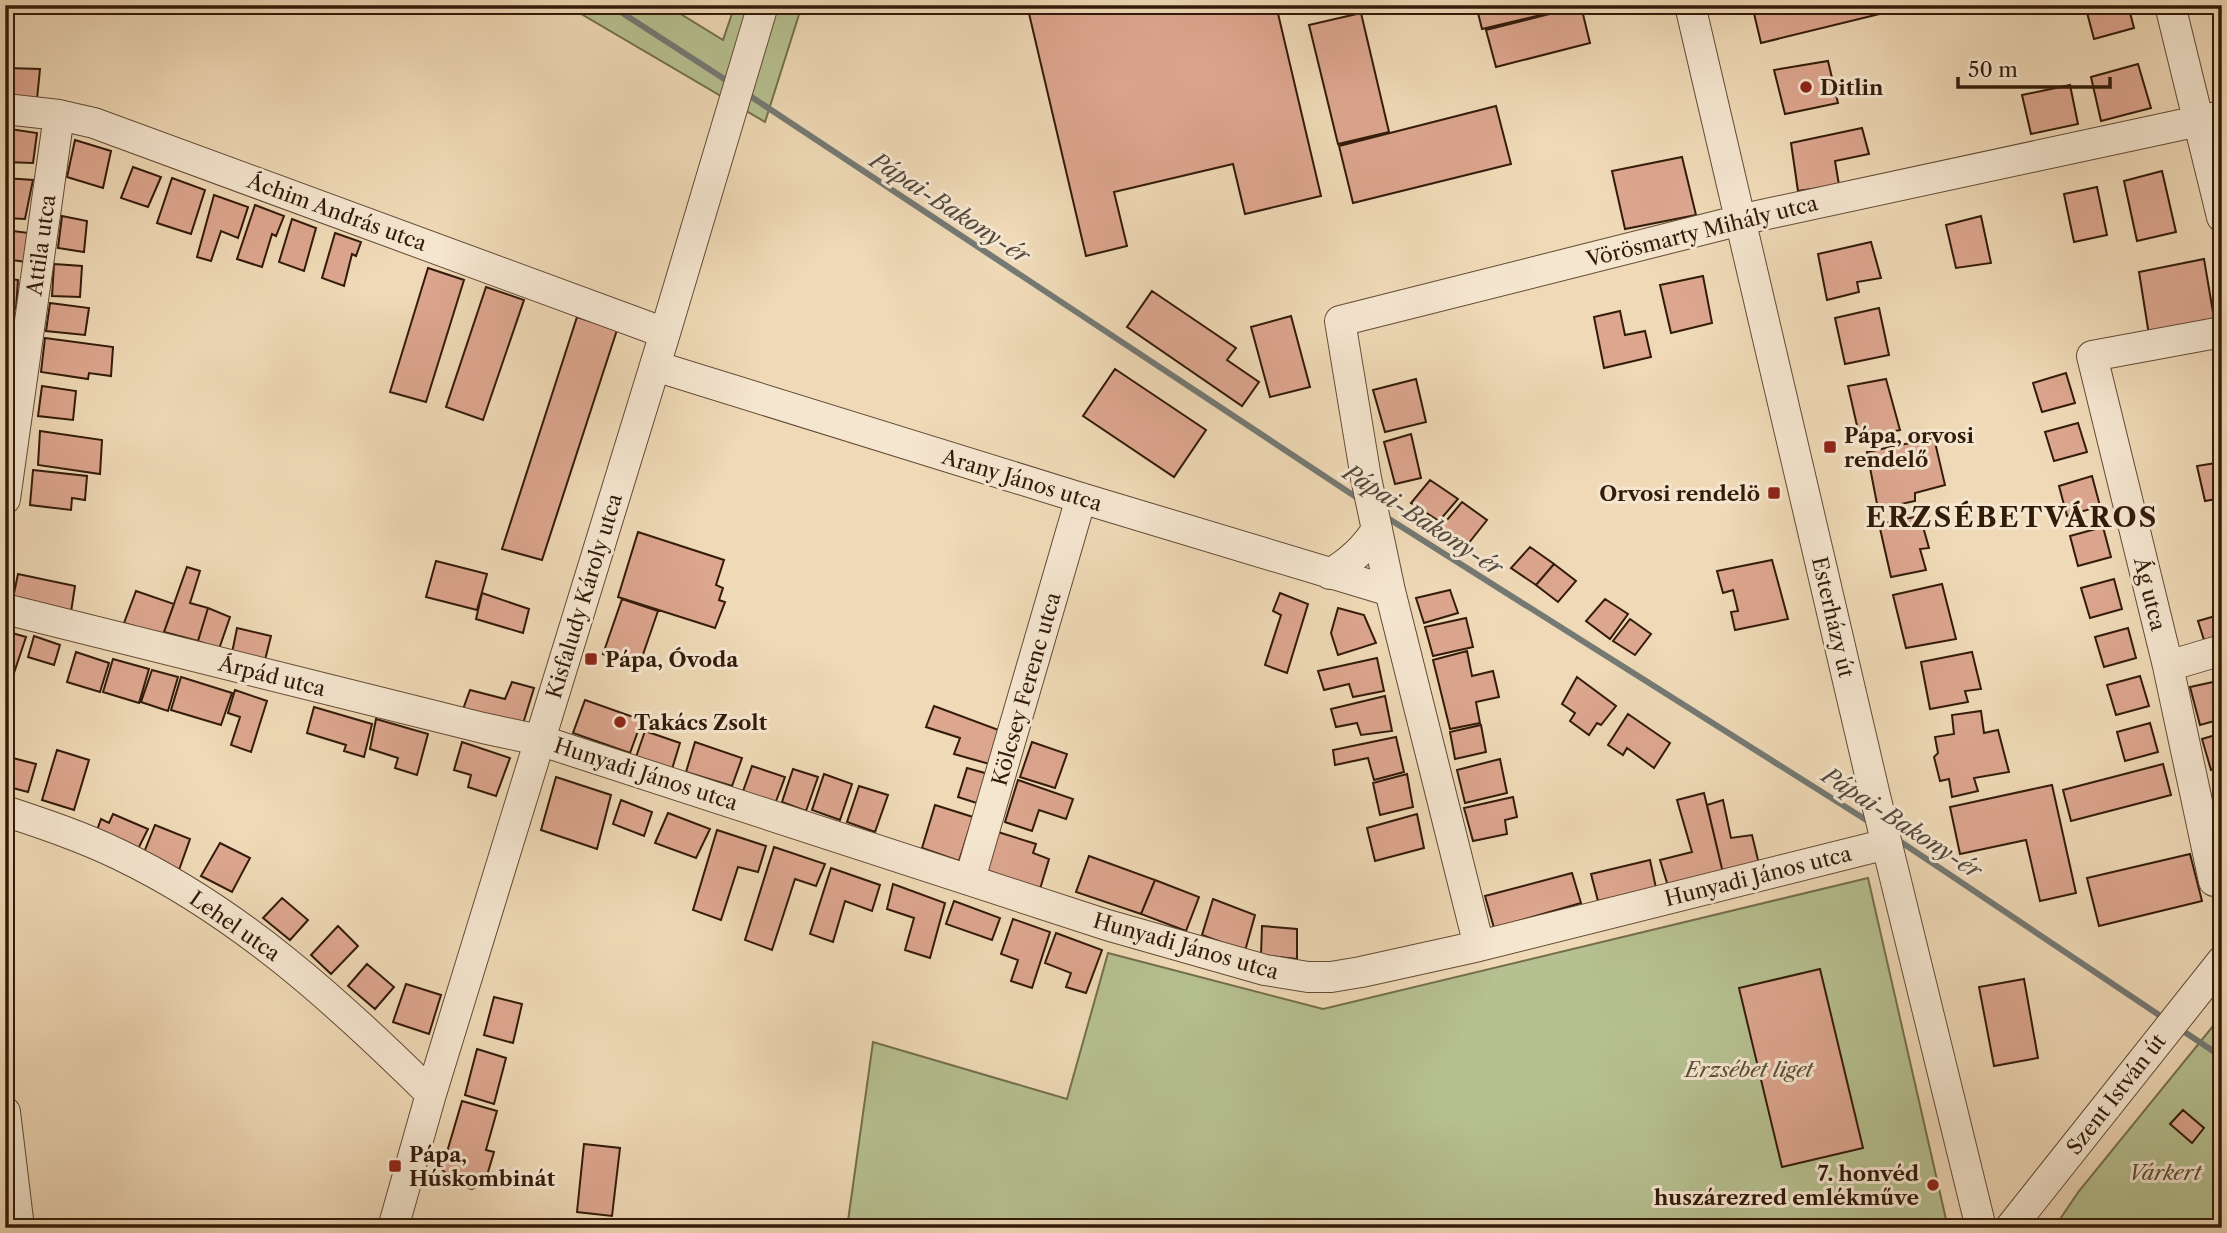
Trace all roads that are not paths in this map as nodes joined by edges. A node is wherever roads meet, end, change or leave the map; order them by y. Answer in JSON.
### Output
{"nodes":[{"id":1,"x":763,"y":5,"type":"edge"},
{"id":2,"x":1690,"y":5,"type":"edge"},
{"id":3,"x":2170,"y":5,"type":"edge"},
{"id":4,"x":5,"y":108,"type":"edge"},
{"id":5,"x":59,"y":115,"type":"junction"},
{"id":6,"x":2210,"y":119,"type":"edge"},
{"id":7,"x":2222,"y":217,"type":"edge"},
{"id":8,"x":1740,"y":220,"type":"junction"},
{"id":9,"x":2222,"y":332,"type":"edge"},
{"id":10,"x":665,"y":333,"type":"junction"},
{"id":11,"x":655,"y":366,"type":"junction"},
{"id":12,"x":1081,"y":498,"type":"junction"},
{"id":13,"x":5,"y":499,"type":"edge"},
{"id":14,"x":1377,"y":529,"type":"junction"},
{"id":15,"x":1330,"y":574,"type":"junction"},
{"id":16,"x":1390,"y":591,"type":"junction"},
{"id":17,"x":5,"y":609,"type":"edge"},
{"id":18,"x":2222,"y":650,"type":"edge"},
{"id":19,"x":2168,"y":666,"type":"junction"},
{"id":20,"x":539,"y":740,"type":"junction"},
{"id":21,"x":5,"y":811,"type":"edge"},
{"id":22,"x":1887,"y":843,"type":"junction"},
{"id":23,"x":970,"y":879,"type":"junction"},
{"id":24,"x":2214,"y":881,"type":"dead end"},
{"id":25,"x":1479,"y":946,"type":"junction"},
{"id":26,"x":2222,"y":961,"type":"edge"},
{"id":27,"x":431,"y":1094,"type":"junction"},
{"id":28,"x":5,"y":1112,"type":"edge"},
{"id":29,"x":19,"y":1228,"type":"edge"},
{"id":30,"x":393,"y":1228,"type":"edge"},
{"id":31,"x":1982,"y":1228,"type":"edge"},
{"id":32,"x":2010,"y":1228,"type":"edge"}],
"edges":[{"from":1,"to":10,"type":"street","name":"Kisfaludy Károly utca"},
{"from":2,"to":8,"type":"street","name":"Esterházy út"},
{"from":3,"to":6,"type":"street"},
{"from":4,"to":5,"type":"street","name":"Áchim András utca"},
{"from":5,"to":10,"type":"street","name":"Áchim András utca"},
{"from":5,"to":13,"type":"street","name":"Attila utca"},
{"from":6,"to":7,"type":"street"},
{"from":6,"to":8,"type":"street","name":"Vörösmarty Mihály utca"},
{"from":8,"to":14,"type":"street","name":"Vörösmarty Mihály utca"},
{"from":8,"to":22,"type":"street","name":"Esterházy út"},
{"from":9,"to":19,"type":"street","name":"Ág utca"},
{"from":10,"to":11,"type":"street","name":"Kisfaludy Károly utca"},
{"from":11,"to":12,"type":"street","name":"Arany János utca"},
{"from":11,"to":20,"type":"street","name":"Kisfaludy Károly utca"},
{"from":12,"to":15,"type":"street","name":"Arany János utca"},
{"from":12,"to":23,"type":"street","name":"Kölcsey Ferenc utca"},
{"from":14,"to":15,"type":"street"},
{"from":14,"to":16,"type":"street"},
{"from":15,"to":16,"type":"street","name":"Arany János utca"},
{"from":16,"to":25,"type":"street"},
{"from":17,"to":20,"type":"street","name":"Árpád utca"},
{"from":18,"to":19,"type":"street"},
{"from":19,"to":24,"type":"street","name":"Ág utca"},
{"from":20,"to":23,"type":"street","name":"Hunyadi János utca"},
{"from":20,"to":27,"type":"street","name":"Kisfaludy Károly utca"},
{"from":21,"to":27,"type":"street","name":"Lehel utca"},
{"from":22,"to":25,"type":"street","name":"Hunyadi János utca"},
{"from":22,"to":31,"type":"street","name":"Esterházy út"},
{"from":23,"to":25,"type":"street","name":"Hunyadi János utca"},
{"from":26,"to":32,"type":"street","name":"Szent István út"},
{"from":27,"to":30,"type":"street","name":"Kisfaludy Károly utca"},
{"from":28,"to":29,"type":"street"}]}
